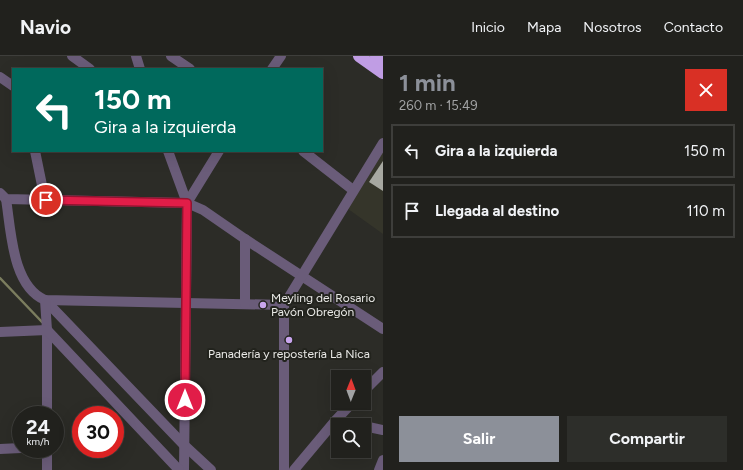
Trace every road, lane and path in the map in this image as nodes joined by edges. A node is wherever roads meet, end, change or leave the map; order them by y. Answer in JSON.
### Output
{"nodes":[{"id":1,"x":72,"y":56,"type":"edge"},
{"id":2,"x":136,"y":56,"type":"edge"},
{"id":3,"x":171,"y":56,"type":"edge"},
{"id":4,"x":281,"y":56,"type":"edge"},
{"id":5,"x":359,"y":56,"type":"edge"},
{"id":6,"x":376,"y":56,"type":"edge"},
{"id":7,"x":383,"y":61,"type":"edge"},
{"id":8,"x":83,"y":67,"type":"edge"},
{"id":9,"x":140,"y":68,"type":"edge"},
{"id":10,"x":189,"y":68,"type":"edge"},
{"id":11,"x":273,"y":68,"type":"edge"},
{"id":12,"x":383,"y":73,"type":"edge"},
{"id":13,"x":0,"y":77,"type":"edge"},
{"id":14,"x":12,"y":85,"type":"edge"},
{"id":15,"x":383,"y":143,"type":"edge"},
{"id":16,"x":35,"y":152,"type":"edge"},
{"id":17,"x":168,"y":152,"type":"edge"},
{"id":18,"x":218,"y":152,"type":"edge"},
{"id":19,"x":304,"y":152,"type":"edge"},
{"id":20,"x":353,"y":190,"type":"junction"},
{"id":21,"x":3,"y":196,"type":"edge"},
{"id":22,"x":46,"y":200,"type":"junction"},
{"id":23,"x":187,"y":203,"type":"junction"},
{"id":24,"x":245,"y":239,"type":"junction"},
{"id":25,"x":301,"y":277,"type":"junction"},
{"id":26,"x":185,"y":303,"type":"junction"},
{"id":27,"x":245,"y":304,"type":"junction"},
{"id":28,"x":45,"y":305,"type":"junction"},
{"id":29,"x":284,"y":305,"type":"junction"},
{"id":30,"x":46,"y":329,"type":"junction"},
{"id":31,"x":383,"y":329,"type":"edge"},
{"id":32,"x":0,"y":332,"type":"edge"},
{"id":33,"x":383,"y":372,"type":"edge"},
{"id":34,"x":371,"y":384,"type":"edge"},
{"id":35,"x":47,"y":406,"type":"edge"},
{"id":36,"x":345,"y":410,"type":"edge"},
{"id":37,"x":337,"y":418,"type":"edge"},
{"id":38,"x":331,"y":425,"type":"edge"},
{"id":39,"x":371,"y":427,"type":"edge"},
{"id":40,"x":383,"y":430,"type":"edge"},
{"id":41,"x":184,"y":445,"type":"junction"},
{"id":42,"x":12,"y":448,"type":"edge"},
{"id":43,"x":0,"y":449,"type":"edge"},
{"id":44,"x":47,"y":458,"type":"edge"},
{"id":45,"x":383,"y":460,"type":"edge"},
{"id":46,"x":47,"y":470,"type":"edge"},
{"id":47,"x":179,"y":470,"type":"edge"},
{"id":48,"x":184,"y":470,"type":"edge"},
{"id":49,"x":211,"y":470,"type":"edge"},
{"id":50,"x":284,"y":470,"type":"edge"},
{"id":51,"x":294,"y":470,"type":"edge"},
{"id":52,"x":379,"y":470,"type":"edge"}],
"edges":[{"from":1,"to":8,"type":"street"},
{"from":2,"to":9,"type":"street"},
{"from":3,"to":10,"type":"street"},
{"from":4,"to":11,"type":"street"},
{"from":5,"to":12,"type":"highway"},
{"from":6,"to":7,"type":"highway"},
{"from":13,"to":14,"type":"street"},
{"from":15,"to":20,"type":"street"},
{"from":16,"to":22,"type":"street"},
{"from":17,"to":23,"type":"street"},
{"from":18,"to":23,"type":"street"},
{"from":19,"to":20,"type":"street"},
{"from":20,"to":25,"type":"street"},
{"from":21,"to":22,"type":"street"},
{"from":21,"to":28,"type":"street"},
{"from":22,"to":23,"type":"street"},
{"from":23,"to":24,"type":"street"},
{"from":23,"to":26,"type":"street"},
{"from":24,"to":25,"type":"street"},
{"from":24,"to":27,"type":"street"},
{"from":25,"to":29,"type":"street"},
{"from":25,"to":31,"type":"street"},
{"from":26,"to":27,"type":"street"},
{"from":26,"to":28,"type":"street"},
{"from":26,"to":41,"type":"street"},
{"from":27,"to":29,"type":"street"},
{"from":28,"to":30,"type":"street"},
{"from":28,"to":41,"type":"street"},
{"from":29,"to":50,"type":"street"},
{"from":30,"to":32,"type":"street"},
{"from":30,"to":35,"type":"street"},
{"from":30,"to":47,"type":"street"},
{"from":33,"to":34,"type":"street"},
{"from":36,"to":37,"type":"street"},
{"from":38,"to":51,"type":"street"},
{"from":39,"to":40,"type":"street"},
{"from":41,"to":48,"type":"street"},
{"from":41,"to":49,"type":"street"},
{"from":42,"to":43,"type":"street"},
{"from":44,"to":46,"type":"street"},
{"from":45,"to":52,"type":"street"}]}
